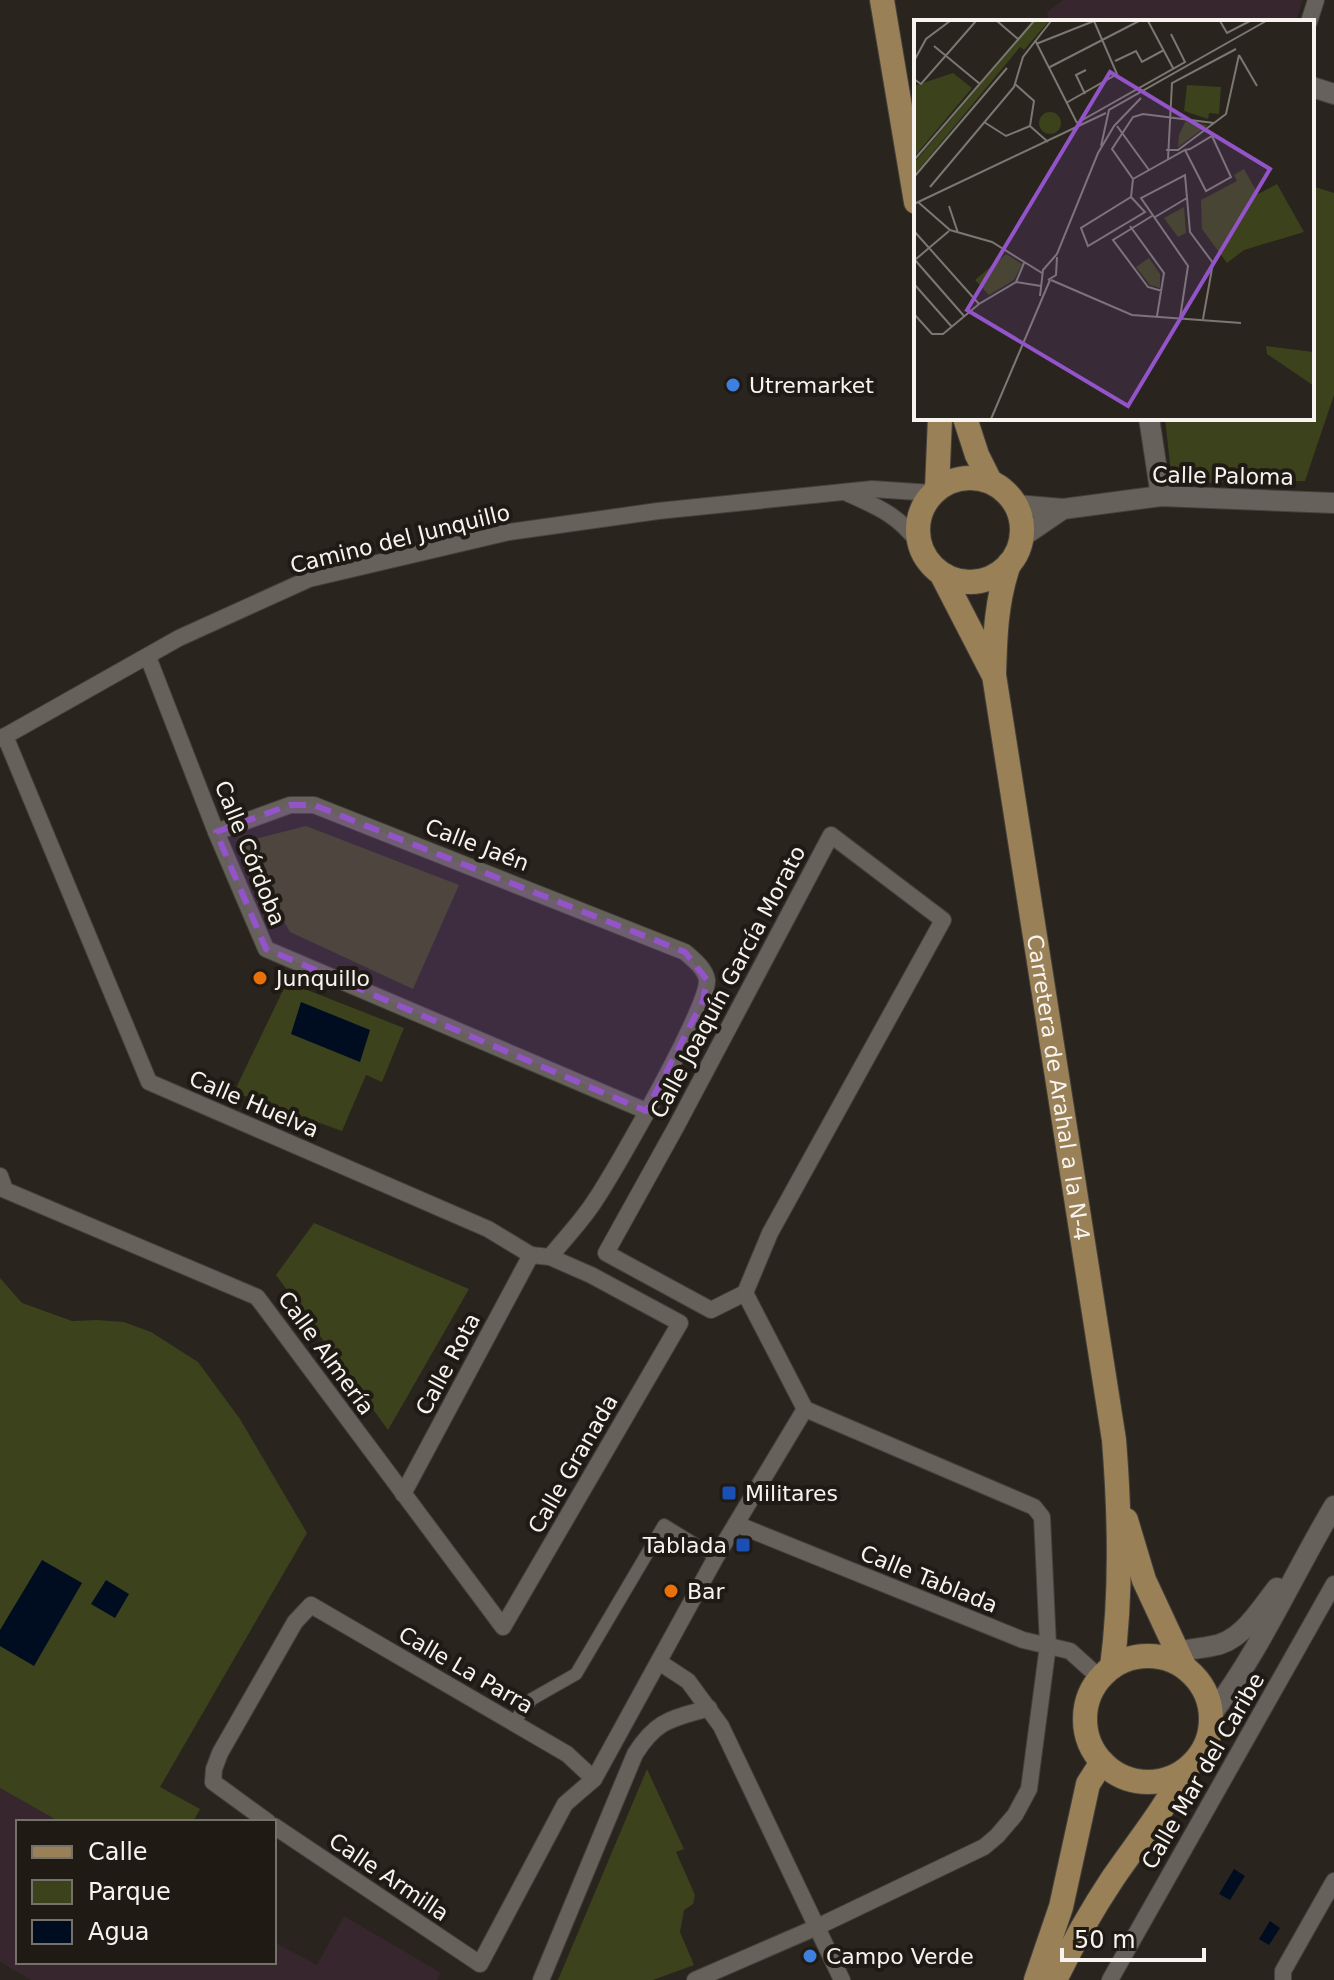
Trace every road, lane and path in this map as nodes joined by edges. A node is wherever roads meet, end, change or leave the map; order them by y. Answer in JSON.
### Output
{"nodes":[{"id":1,"x":882,"y":0,"type":"edge"},
{"id":2,"x":1316,"y":0,"type":"edge"},
{"id":3,"x":1310,"y":20,"type":"edge"},
{"id":4,"x":1314,"y":88,"type":"edge"},
{"id":5,"x":1334,"y":94,"type":"edge"},
{"id":6,"x":914,"y":190,"type":"edge"},
{"id":7,"x":940,"y":420,"type":"edge"},
{"id":8,"x":968,"y":420,"type":"edge"},
{"id":9,"x":1149,"y":420,"type":"edge"},
{"id":10,"x":990,"y":481,"type":"junction"},
{"id":11,"x":935,"y":491,"type":"junction"},
{"id":12,"x":846,"y":493,"type":"junction"},
{"id":13,"x":1161,"y":496,"type":"junction"},
{"id":14,"x":1334,"y":503,"type":"edge"},
{"id":15,"x":1016,"y":505,"type":"junction"},
{"id":16,"x":1063,"y":509,"type":"junction"},
{"id":17,"x":1022,"y":537,"type":"junction"},
{"id":18,"x":919,"y":543,"type":"junction"},
{"id":19,"x":1009,"y":564,"type":"junction"},
{"id":20,"x":942,"y":575,"type":"junction"},
{"id":21,"x":148,"y":657,"type":"junction"},
{"id":22,"x":994,"y":675,"type":"junction"},
{"id":23,"x":3,"y":738,"type":"edge"},
{"id":24,"x":216,"y":832,"type":"junction"},
{"id":25,"x":646,"y":1111,"type":"junction"},
{"id":26,"x":0,"y":1176,"type":"edge"},
{"id":27,"x":531,"y":1255,"type":"junction"},
{"id":28,"x":550,"y":1257,"type":"junction"},
{"id":29,"x":745,"y":1293,"type":"junction"},
{"id":30,"x":680,"y":1323,"type":"joint"},
{"id":31,"x":805,"y":1409,"type":"junction"},
{"id":32,"x":403,"y":1494,"type":"junction"},
{"id":33,"x":1119,"y":1499,"type":"junction"},
{"id":34,"x":1334,"y":1506,"type":"edge"},
{"id":35,"x":736,"y":1524,"type":"junction"},
{"id":36,"x":1321,"y":1539,"type":"edge"},
{"id":37,"x":716,"y":1557,"type":"junction"},
{"id":38,"x":1334,"y":1584,"type":"edge"},
{"id":39,"x":503,"y":1627,"type":"joint"},
{"id":40,"x":1048,"y":1645,"type":"junction"},
{"id":41,"x":1175,"y":1658,"type":"junction"},
{"id":42,"x":659,"y":1662,"type":"junction"},
{"id":43,"x":1106,"y":1673,"type":"junction"},
{"id":44,"x":709,"y":1708,"type":"junction"},
{"id":45,"x":1211,"y":1715,"type":"junction"},
{"id":46,"x":513,"y":1723,"type":"junction"},
{"id":47,"x":1102,"y":1762,"type":"junction"},
{"id":48,"x":1184,"y":1771,"type":"junction"},
{"id":49,"x":594,"y":1779,"type":"junction"},
{"id":50,"x":265,"y":1820,"type":"edge"},
{"id":51,"x":276,"y":1827,"type":"edge"},
{"id":52,"x":1334,"y":1881,"type":"edge"},
{"id":53,"x":817,"y":1927,"type":"junction"},
{"id":54,"x":541,"y":1980,"type":"edge"},
{"id":55,"x":695,"y":1980,"type":"edge"},
{"id":56,"x":842,"y":1980,"type":"edge"},
{"id":57,"x":1036,"y":1980,"type":"edge"},
{"id":58,"x":1055,"y":1980,"type":"edge"},
{"id":59,"x":1110,"y":1980,"type":"edge"},
{"id":60,"x":1283,"y":1980,"type":"edge"}],
"edges":[{"from":1,"to":6,"type":"main road"},
{"from":2,"to":3,"type":"street"},
{"from":4,"to":5,"type":"street"},
{"from":7,"to":11,"type":"main road"},
{"from":8,"to":10,"type":"main road"},
{"from":9,"to":13,"type":"street"},
{"from":10,"to":11,"type":"main road"},
{"from":10,"to":15,"type":"main road"},
{"from":11,"to":12,"type":"street","name":"Camino del Junquillo"},
{"from":11,"to":18,"type":"main road"},
{"from":12,"to":18,"type":"street","name":"Camino del Junquillo"},
{"from":12,"to":21,"type":"street","name":"Camino del Junquillo"},
{"from":13,"to":14,"type":"street","name":"Calle Paloma"},
{"from":13,"to":16,"type":"street","name":"Calle Paloma"},
{"from":15,"to":16,"type":"street","name":"Calle Paloma"},
{"from":15,"to":17,"type":"main road"},
{"from":16,"to":17,"type":"street","name":"Calle Paloma"},
{"from":17,"to":19,"type":"main road"},
{"from":18,"to":20,"type":"main road"},
{"from":19,"to":20,"type":"main road"},
{"from":19,"to":22,"type":"main road","name":"Carretera de Arahal a la N-4"},
{"from":20,"to":22,"type":"main road","name":"Carretera de Arahal a la N-4"},
{"from":21,"to":23,"type":"street","name":"Camino del Junquillo"},
{"from":21,"to":24,"type":"street","name":"Calle Córdoba"},
{"from":22,"to":33,"type":"main road","name":"Carretera de Arahal a la N-4"},
{"from":23,"to":27,"type":"street","name":"Calle Huelva"},
{"from":24,"to":25,"type":"street","name":"Calle Córdoba"},
{"from":24,"to":25,"type":"street","name":"Calle Jaén"},
{"from":25,"to":28,"type":"street"},
{"from":26,"to":32,"type":"street","name":"Calle Almería"},
{"from":27,"to":28,"type":"street","name":"Calle Huelva"},
{"from":27,"to":32,"type":"street","name":"Calle Rota"},
{"from":28,"to":30,"type":"street","name":"Calle Huelva"},
{"from":29,"to":29,"type":"street","name":"Calle Joaquín García Morato"},
{"from":29,"to":31,"type":"street"},
{"from":30,"to":39,"type":"street","name":"Calle Granada"},
{"from":31,"to":35,"type":"street"},
{"from":31,"to":40,"type":"street"},
{"from":32,"to":39,"type":"street","name":"Calle Almería"},
{"from":33,"to":41,"type":"main road","name":"Carretera de Arahal a la N-4"},
{"from":33,"to":43,"type":"main road","name":"Carretera de Arahal a la N-4"},
{"from":34,"to":36,"type":"street"},
{"from":35,"to":37,"type":"street"},
{"from":35,"to":40,"type":"street","name":"Calle Tablada"},
{"from":36,"to":41,"type":"street"},
{"from":36,"to":45,"type":"street"},
{"from":37,"to":42,"type":"street"},
{"from":37,"to":46,"type":"street"},
{"from":38,"to":59,"type":"street","name":"Calle Mar del Caribe"},
{"from":40,"to":43,"type":"street","name":"Calle Tablada"},
{"from":40,"to":53,"type":"street"},
{"from":41,"to":43,"type":"main road"},
{"from":41,"to":45,"type":"main road"},
{"from":42,"to":44,"type":"street"},
{"from":42,"to":49,"type":"street"},
{"from":43,"to":47,"type":"main road"},
{"from":44,"to":53,"type":"street"},
{"from":44,"to":54,"type":"street"},
{"from":45,"to":48,"type":"main road"},
{"from":46,"to":49,"type":"street","name":"Calle La Parra"},
{"from":46,"to":50,"type":"street","name":"Calle La Parra"},
{"from":47,"to":48,"type":"main road"},
{"from":47,"to":57,"type":"main road"},
{"from":48,"to":58,"type":"main road"},
{"from":49,"to":51,"type":"street","name":"Calle Armilla"},
{"from":52,"to":60,"type":"street"},
{"from":53,"to":55,"type":"street"},
{"from":53,"to":56,"type":"street"}]}
